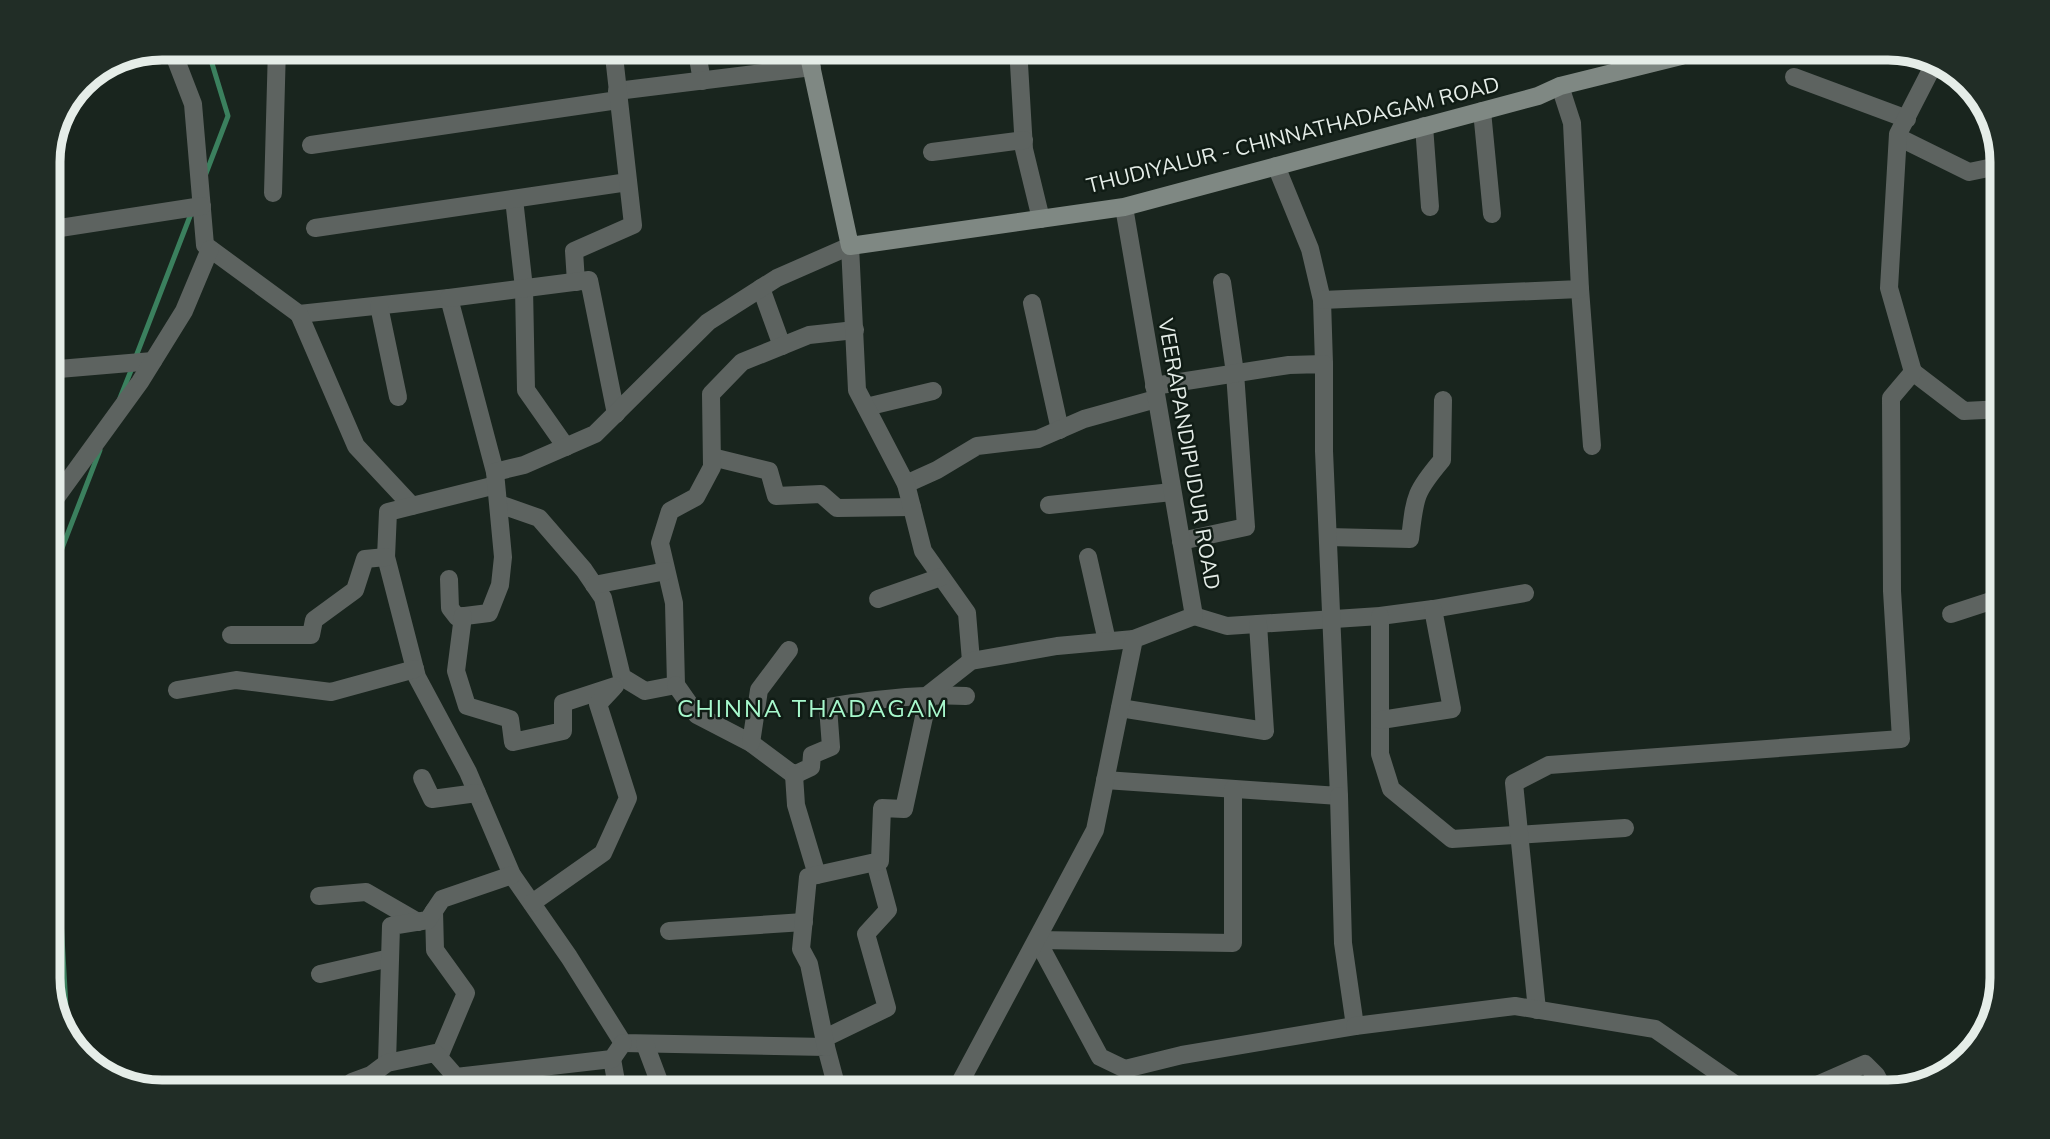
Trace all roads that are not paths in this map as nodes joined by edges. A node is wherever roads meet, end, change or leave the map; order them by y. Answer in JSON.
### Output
{"nodes":[{"id":1,"x":176,"y":60,"type":"edge"},
{"id":2,"x":277,"y":60,"type":"edge"},
{"id":3,"x":614,"y":60,"type":"edge"},
{"id":4,"x":698,"y":60,"type":"edge"},
{"id":5,"x":810,"y":60,"type":"edge"},
{"id":6,"x":1019,"y":60,"type":"edge"},
{"id":7,"x":1665,"y":60,"type":"edge"},
{"id":8,"x":812,"y":67,"type":"junction"},
{"id":9,"x":1932,"y":69,"type":"edge"},
{"id":10,"x":1794,"y":77,"type":"dead end"},
{"id":11,"x":702,"y":81,"type":"junction"},
{"id":12,"x":1560,"y":86,"type":"junction"},
{"id":13,"x":618,"y":96,"type":"junction"},
{"id":14,"x":1482,"y":111,"type":"junction"},
{"id":15,"x":1907,"y":120,"type":"junction"},
{"id":16,"x":1424,"y":126,"type":"junction"},
{"id":17,"x":1898,"y":137,"type":"junction"},
{"id":18,"x":1024,"y":140,"type":"junction"},
{"id":19,"x":310,"y":145,"type":"dead end"},
{"id":20,"x":932,"y":152,"type":"dead end"},
{"id":21,"x":1276,"y":166,"type":"junction"},
{"id":22,"x":1990,"y":168,"type":"edge"},
{"id":23,"x":628,"y":182,"type":"junction"},
{"id":24,"x":273,"y":193,"type":"dead end"},
{"id":25,"x":514,"y":199,"type":"junction"},
{"id":26,"x":201,"y":206,"type":"junction"},
{"id":27,"x":1124,"y":207,"type":"junction"},
{"id":28,"x":1430,"y":208,"type":"dead end"},
{"id":29,"x":1492,"y":214,"type":"dead end"},
{"id":30,"x":1041,"y":219,"type":"junction"},
{"id":31,"x":60,"y":228,"type":"edge"},
{"id":32,"x":316,"y":228,"type":"dead end"},
{"id":33,"x":850,"y":246,"type":"junction"},
{"id":34,"x":210,"y":249,"type":"junction"},
{"id":35,"x":576,"y":282,"type":"junction"},
{"id":36,"x":1222,"y":282,"type":"dead end"},
{"id":37,"x":524,"y":288,"type":"junction"},
{"id":38,"x":761,"y":288,"type":"junction"},
{"id":39,"x":1580,"y":289,"type":"junction"},
{"id":40,"x":449,"y":298,"type":"junction"},
{"id":41,"x":1322,"y":300,"type":"junction"},
{"id":42,"x":1032,"y":303,"type":"dead end"},
{"id":43,"x":379,"y":306,"type":"junction"},
{"id":44,"x":299,"y":314,"type":"junction"},
{"id":45,"x":855,"y":330,"type":"junction"},
{"id":46,"x":782,"y":346,"type":"junction"},
{"id":47,"x":153,"y":361,"type":"junction"},
{"id":48,"x":1324,"y":364,"type":"junction"},
{"id":49,"x":60,"y":369,"type":"edge"},
{"id":50,"x":1913,"y":372,"type":"junction"},
{"id":51,"x":1235,"y":373,"type":"junction"},
{"id":52,"x":933,"y":391,"type":"dead end"},
{"id":53,"x":1156,"y":392,"type":"junction"},
{"id":54,"x":398,"y":397,"type":"dead end"},
{"id":55,"x":1443,"y":400,"type":"dead end"},
{"id":56,"x":866,"y":407,"type":"junction"},
{"id":57,"x":1990,"y":410,"type":"edge"},
{"id":58,"x":616,"y":414,"type":"junction"},
{"id":59,"x":1060,"y":429,"type":"junction"},
{"id":60,"x":1592,"y":446,"type":"dead end"},
{"id":61,"x":566,"y":447,"type":"junction"},
{"id":62,"x":712,"y":457,"type":"junction"},
{"id":63,"x":495,"y":479,"type":"junction"},
{"id":64,"x":906,"y":484,"type":"junction"},
{"id":65,"x":60,"y":492,"type":"edge"},
{"id":66,"x":1172,"y":492,"type":"junction"},
{"id":67,"x":499,"y":504,"type":"junction"},
{"id":68,"x":1049,"y":505,"type":"dead end"},
{"id":69,"x":412,"y":506,"type":"junction"},
{"id":70,"x":912,"y":507,"type":"junction"},
{"id":71,"x":1328,"y":537,"type":"junction"},
{"id":72,"x":1181,"y":541,"type":"junction"},
{"id":73,"x":386,"y":557,"type":"junction"},
{"id":74,"x":1088,"y":557,"type":"dead end"},
{"id":75,"x":666,"y":570,"type":"junction"},
{"id":76,"x":942,"y":577,"type":"junction"},
{"id":77,"x":449,"y":579,"type":"dead end"},
{"id":78,"x":594,"y":585,"type":"junction"},
{"id":79,"x":1525,"y":593,"type":"dead end"},
{"id":80,"x":878,"y":599,"type":"dead end"},
{"id":81,"x":1990,"y":601,"type":"edge"},
{"id":82,"x":1433,"y":609,"type":"junction"},
{"id":83,"x":1951,"y":614,"type":"dead end"},
{"id":84,"x":463,"y":616,"type":"junction"},
{"id":85,"x":1194,"y":616,"type":"junction"},
{"id":86,"x":1380,"y":616,"type":"junction"},
{"id":87,"x":1332,"y":619,"type":"junction"},
{"id":88,"x":1258,"y":624,"type":"junction"},
{"id":89,"x":231,"y":635,"type":"dead end"},
{"id":90,"x":1134,"y":639,"type":"junction"},
{"id":91,"x":1107,"y":641,"type":"junction"},
{"id":92,"x":789,"y":650,"type":"dead end"},
{"id":93,"x":971,"y":661,"type":"junction"},
{"id":94,"x":415,"y":669,"type":"junction"},
{"id":95,"x":618,"y":682,"type":"junction"},
{"id":96,"x":676,"y":685,"type":"junction"},
{"id":97,"x":177,"y":690,"type":"dead end"},
{"id":98,"x":929,"y":694,"type":"junction"},
{"id":99,"x":966,"y":696,"type":"dead end"},
{"id":100,"x":1120,"y":708,"type":"junction"},
{"id":101,"x":1381,"y":720,"type":"junction"},
{"id":102,"x":751,"y":743,"type":"junction"},
{"id":103,"x":794,"y":775,"type":"junction"},
{"id":104,"x":422,"y":778,"type":"dead end"},
{"id":105,"x":1105,"y":780,"type":"junction"},
{"id":106,"x":1233,"y":789,"type":"junction"},
{"id":107,"x":477,"y":793,"type":"junction"},
{"id":108,"x":1339,"y":796,"type":"junction"},
{"id":109,"x":1625,"y":828,"type":"dead end"},
{"id":110,"x":1519,"y":835,"type":"junction"},
{"id":111,"x":875,"y":862,"type":"junction"},
{"id":112,"x":512,"y":875,"type":"junction"},
{"id":113,"x":817,"y":875,"type":"junction"},
{"id":114,"x":319,"y":896,"type":"dead end"},
{"id":115,"x":531,"y":903,"type":"junction"},
{"id":116,"x":434,"y":911,"type":"junction"},
{"id":117,"x":418,"y":922,"type":"junction"},
{"id":118,"x":804,"y":922,"type":"junction"},
{"id":119,"x":669,"y":931,"type":"dead end"},
{"id":120,"x":1037,"y":940,"type":"junction"},
{"id":121,"x":390,"y":958,"type":"junction"},
{"id":122,"x":320,"y":974,"type":"dead end"},
{"id":123,"x":1537,"y":1010,"type":"junction"},
{"id":124,"x":1355,"y":1026,"type":"junction"},
{"id":125,"x":622,"y":1043,"type":"junction"},
{"id":126,"x":825,"y":1043,"type":"junction"},
{"id":127,"x":645,"y":1044,"type":"junction"},
{"id":128,"x":439,"y":1057,"type":"junction"},
{"id":129,"x":612,"y":1059,"type":"junction"},
{"id":130,"x":387,"y":1063,"type":"junction"},
{"id":131,"x":357,"y":1080,"type":"edge"},
{"id":132,"x":459,"y":1080,"type":"edge"},
{"id":133,"x":486,"y":1080,"type":"edge"},
{"id":134,"x":616,"y":1080,"type":"edge"},
{"id":135,"x":658,"y":1080,"type":"edge"},
{"id":136,"x":835,"y":1080,"type":"edge"},
{"id":137,"x":961,"y":1080,"type":"edge"},
{"id":138,"x":1729,"y":1080,"type":"edge"},
{"id":139,"x":1828,"y":1080,"type":"edge"},
{"id":140,"x":1879,"y":1080,"type":"edge"}],
"edges":[{"from":1,"to":26,"type":"street"},
{"from":2,"to":24,"type":"street"},
{"from":3,"to":13,"type":"street"},
{"from":4,"to":11,"type":"street"},
{"from":5,"to":8,"type":"main road"},
{"from":6,"to":18,"type":"street"},
{"from":7,"to":12,"type":"main road","name":"THUDIYALUR - CHINNATHADAGAM ROAD"},
{"from":8,"to":11,"type":"street"},
{"from":8,"to":33,"type":"main road"},
{"from":9,"to":15,"type":"street"},
{"from":10,"to":15,"type":"street"},
{"from":11,"to":13,"type":"street"},
{"from":12,"to":14,"type":"main road","name":"THUDIYALUR - CHINNATHADAGAM ROAD"},
{"from":12,"to":39,"type":"street"},
{"from":13,"to":19,"type":"street"},
{"from":13,"to":23,"type":"street"},
{"from":14,"to":16,"type":"main road","name":"THUDIYALUR - CHINNATHADAGAM ROAD"},
{"from":14,"to":29,"type":"street"},
{"from":15,"to":17,"type":"street"},
{"from":16,"to":21,"type":"main road","name":"THUDIYALUR - CHINNATHADAGAM ROAD"},
{"from":16,"to":28,"type":"street"},
{"from":17,"to":22,"type":"street"},
{"from":17,"to":50,"type":"street"},
{"from":18,"to":20,"type":"street"},
{"from":18,"to":30,"type":"street"},
{"from":21,"to":27,"type":"main road","name":"THUDIYALUR - CHINNATHADAGAM ROAD"},
{"from":21,"to":41,"type":"street"},
{"from":23,"to":25,"type":"street"},
{"from":23,"to":35,"type":"street"},
{"from":25,"to":32,"type":"street"},
{"from":25,"to":37,"type":"street"},
{"from":26,"to":31,"type":"street"},
{"from":26,"to":34,"type":"street"},
{"from":27,"to":30,"type":"main road","name":"THUDIYALUR - CHINNATHADAGAM ROAD"},
{"from":27,"to":53,"type":"street","name":"VEERAPANDIPUDUR ROAD"},
{"from":30,"to":33,"type":"main road","name":"THUDIYALUR - CHINNATHADAGAM ROAD"},
{"from":33,"to":38,"type":"street"},
{"from":33,"to":45,"type":"street"},
{"from":34,"to":44,"type":"street"},
{"from":34,"to":47,"type":"street"},
{"from":35,"to":37,"type":"street"},
{"from":35,"to":58,"type":"street"},
{"from":36,"to":51,"type":"street"},
{"from":37,"to":40,"type":"street"},
{"from":37,"to":61,"type":"street"},
{"from":38,"to":46,"type":"street"},
{"from":38,"to":58,"type":"street"},
{"from":39,"to":41,"type":"street"},
{"from":39,"to":60,"type":"street"},
{"from":40,"to":43,"type":"street"},
{"from":40,"to":63,"type":"street"},
{"from":41,"to":48,"type":"street"},
{"from":42,"to":59,"type":"street"},
{"from":43,"to":44,"type":"street"},
{"from":43,"to":54,"type":"street"},
{"from":44,"to":69,"type":"street"},
{"from":45,"to":46,"type":"street"},
{"from":45,"to":56,"type":"street"},
{"from":46,"to":62,"type":"street"},
{"from":47,"to":49,"type":"street"},
{"from":47,"to":65,"type":"street"},
{"from":48,"to":51,"type":"street"},
{"from":48,"to":71,"type":"street"},
{"from":50,"to":57,"type":"street"},
{"from":50,"to":110,"type":"street"},
{"from":51,"to":53,"type":"street"},
{"from":51,"to":72,"type":"street"},
{"from":52,"to":56,"type":"street"},
{"from":53,"to":59,"type":"street"},
{"from":53,"to":66,"type":"street","name":"VEERAPANDIPUDUR ROAD"},
{"from":55,"to":71,"type":"street"},
{"from":56,"to":64,"type":"street"},
{"from":58,"to":61,"type":"street"},
{"from":59,"to":64,"type":"street"},
{"from":61,"to":63,"type":"street"},
{"from":62,"to":70,"type":"street"},
{"from":62,"to":75,"type":"street"},
{"from":63,"to":67,"type":"street"},
{"from":63,"to":69,"type":"street"},
{"from":64,"to":70,"type":"street"},
{"from":66,"to":68,"type":"street"},
{"from":66,"to":72,"type":"street","name":"VEERAPANDIPUDUR ROAD"},
{"from":67,"to":78,"type":"street"},
{"from":67,"to":84,"type":"street"},
{"from":69,"to":73,"type":"street"},
{"from":70,"to":76,"type":"street"},
{"from":71,"to":87,"type":"street"},
{"from":72,"to":85,"type":"street","name":"VEERAPANDIPUDUR ROAD"},
{"from":73,"to":89,"type":"street"},
{"from":73,"to":94,"type":"street"},
{"from":74,"to":91,"type":"street"},
{"from":75,"to":78,"type":"street"},
{"from":75,"to":96,"type":"street"},
{"from":76,"to":80,"type":"street"},
{"from":76,"to":93,"type":"street"},
{"from":77,"to":84,"type":"street"},
{"from":78,"to":95,"type":"street"},
{"from":79,"to":82,"type":"street"},
{"from":81,"to":83,"type":"street"},
{"from":82,"to":86,"type":"street"},
{"from":82,"to":101,"type":"street"},
{"from":84,"to":95,"type":"street"},
{"from":85,"to":88,"type":"street"},
{"from":85,"to":90,"type":"street","name":"VEERAPANDIPUDUR ROAD"},
{"from":86,"to":87,"type":"street"},
{"from":86,"to":101,"type":"street"},
{"from":87,"to":88,"type":"street"},
{"from":87,"to":108,"type":"street"},
{"from":88,"to":100,"type":"street"},
{"from":90,"to":91,"type":"street","name":"VEERAPANDIPUDUR ROAD"},
{"from":90,"to":100,"type":"street"},
{"from":91,"to":93,"type":"street","name":"VEERAPANDIPUDUR ROAD"},
{"from":92,"to":102,"type":"street"},
{"from":93,"to":98,"type":"street"},
{"from":94,"to":97,"type":"street"},
{"from":94,"to":107,"type":"street"},
{"from":95,"to":96,"type":"street"},
{"from":95,"to":115,"type":"street"},
{"from":96,"to":102,"type":"street"},
{"from":98,"to":99,"type":"street"},
{"from":98,"to":103,"type":"street"},
{"from":98,"to":111,"type":"street"},
{"from":100,"to":105,"type":"street"},
{"from":101,"to":110,"type":"street"},
{"from":102,"to":103,"type":"street"},
{"from":103,"to":113,"type":"street"},
{"from":104,"to":107,"type":"street"},
{"from":105,"to":106,"type":"street"},
{"from":105,"to":120,"type":"street"},
{"from":106,"to":108,"type":"street"},
{"from":106,"to":120,"type":"street"},
{"from":107,"to":112,"type":"street"},
{"from":108,"to":124,"type":"street"},
{"from":109,"to":110,"type":"street"},
{"from":110,"to":123,"type":"street"},
{"from":111,"to":113,"type":"street"},
{"from":111,"to":126,"type":"street"},
{"from":112,"to":115,"type":"street"},
{"from":112,"to":116,"type":"street"},
{"from":113,"to":118,"type":"street"},
{"from":114,"to":117,"type":"street"},
{"from":115,"to":125,"type":"street"},
{"from":116,"to":117,"type":"street"},
{"from":116,"to":128,"type":"street"},
{"from":117,"to":121,"type":"street"},
{"from":118,"to":119,"type":"street"},
{"from":118,"to":126,"type":"street"},
{"from":120,"to":124,"type":"street"},
{"from":120,"to":137,"type":"street"},
{"from":121,"to":122,"type":"street"},
{"from":121,"to":130,"type":"street"},
{"from":123,"to":124,"type":"street"},
{"from":123,"to":138,"type":"street"},
{"from":125,"to":127,"type":"street"},
{"from":125,"to":129,"type":"street"},
{"from":126,"to":127,"type":"street"},
{"from":126,"to":136,"type":"street"},
{"from":127,"to":135,"type":"street"},
{"from":128,"to":130,"type":"street"},
{"from":128,"to":132,"type":"street"},
{"from":129,"to":133,"type":"street"},
{"from":129,"to":134,"type":"street"},
{"from":130,"to":131,"type":"street"},
{"from":139,"to":140,"type":"street"}]}
